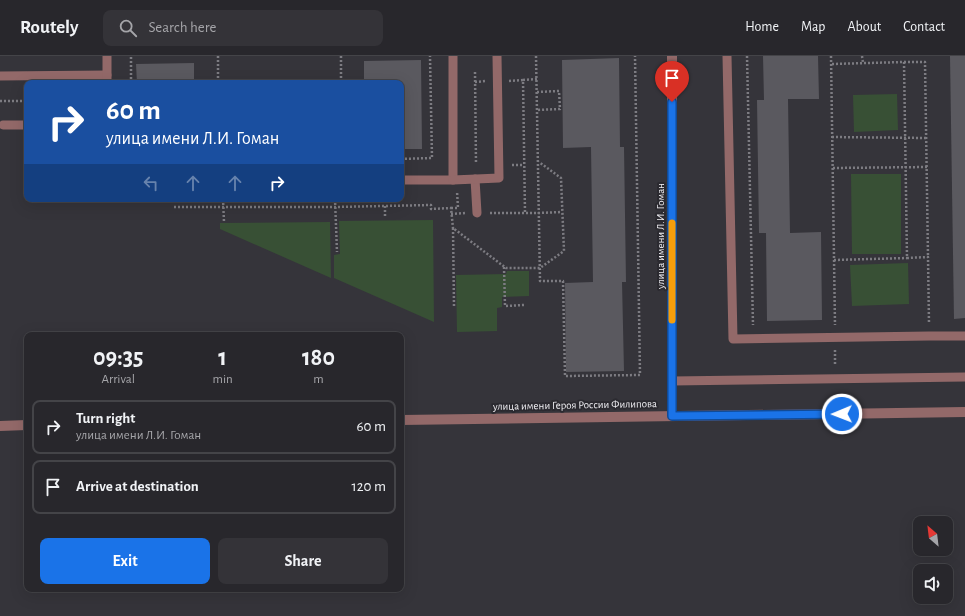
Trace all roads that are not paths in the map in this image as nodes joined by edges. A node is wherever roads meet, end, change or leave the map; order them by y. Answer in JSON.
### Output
{"nodes":[{"id":1,"x":107,"y":56,"type":"edge"},
{"id":2,"x":452,"y":56,"type":"edge"},
{"id":3,"x":497,"y":56,"type":"edge"},
{"id":4,"x":672,"y":56,"type":"edge"},
{"id":5,"x":728,"y":56,"type":"edge"},
{"id":6,"x":0,"y":76,"type":"edge"},
{"id":7,"x":107,"y":79,"type":"edge"},
{"id":8,"x":3,"y":125,"type":"dead end"},
{"id":9,"x":24,"y":125,"type":"edge"},
{"id":10,"x":475,"y":179,"type":"junction"},
{"id":11,"x":404,"y":180,"type":"edge"},
{"id":12,"x":453,"y":180,"type":"junction"},
{"id":13,"x":477,"y":213,"type":"dead end"},
{"id":14,"x":965,"y":336,"type":"edge"},
{"id":15,"x":965,"y":377,"type":"edge"},
{"id":16,"x":672,"y":381,"type":"junction"},
{"id":17,"x":965,"y":412,"type":"edge"},
{"id":18,"x":672,"y":416,"type":"junction"},
{"id":19,"x":404,"y":420,"type":"edge"},
{"id":20,"x":24,"y":425,"type":"edge"},
{"id":21,"x":0,"y":426,"type":"edge"}],
"edges":[{"from":1,"to":7,"type":"lane"},
{"from":2,"to":12,"type":"lane"},
{"from":3,"to":10,"type":"lane"},
{"from":4,"to":16,"type":"street","name":"улица имени Л.И. Гоман"},
{"from":5,"to":14,"type":"lane"},
{"from":6,"to":7,"type":"lane"},
{"from":8,"to":9,"type":"lane"},
{"from":10,"to":12,"type":"lane"},
{"from":10,"to":13,"type":"lane"},
{"from":11,"to":12,"type":"lane"},
{"from":15,"to":16,"type":"lane"},
{"from":16,"to":18,"type":"street","name":"улица имени Л.И. Гоман"},
{"from":17,"to":18,"type":"street","name":"улица имени Героя России Филипова"},
{"from":18,"to":19,"type":"street","name":"улица имени Героя России Филипова"},
{"from":20,"to":21,"type":"street"}]}
